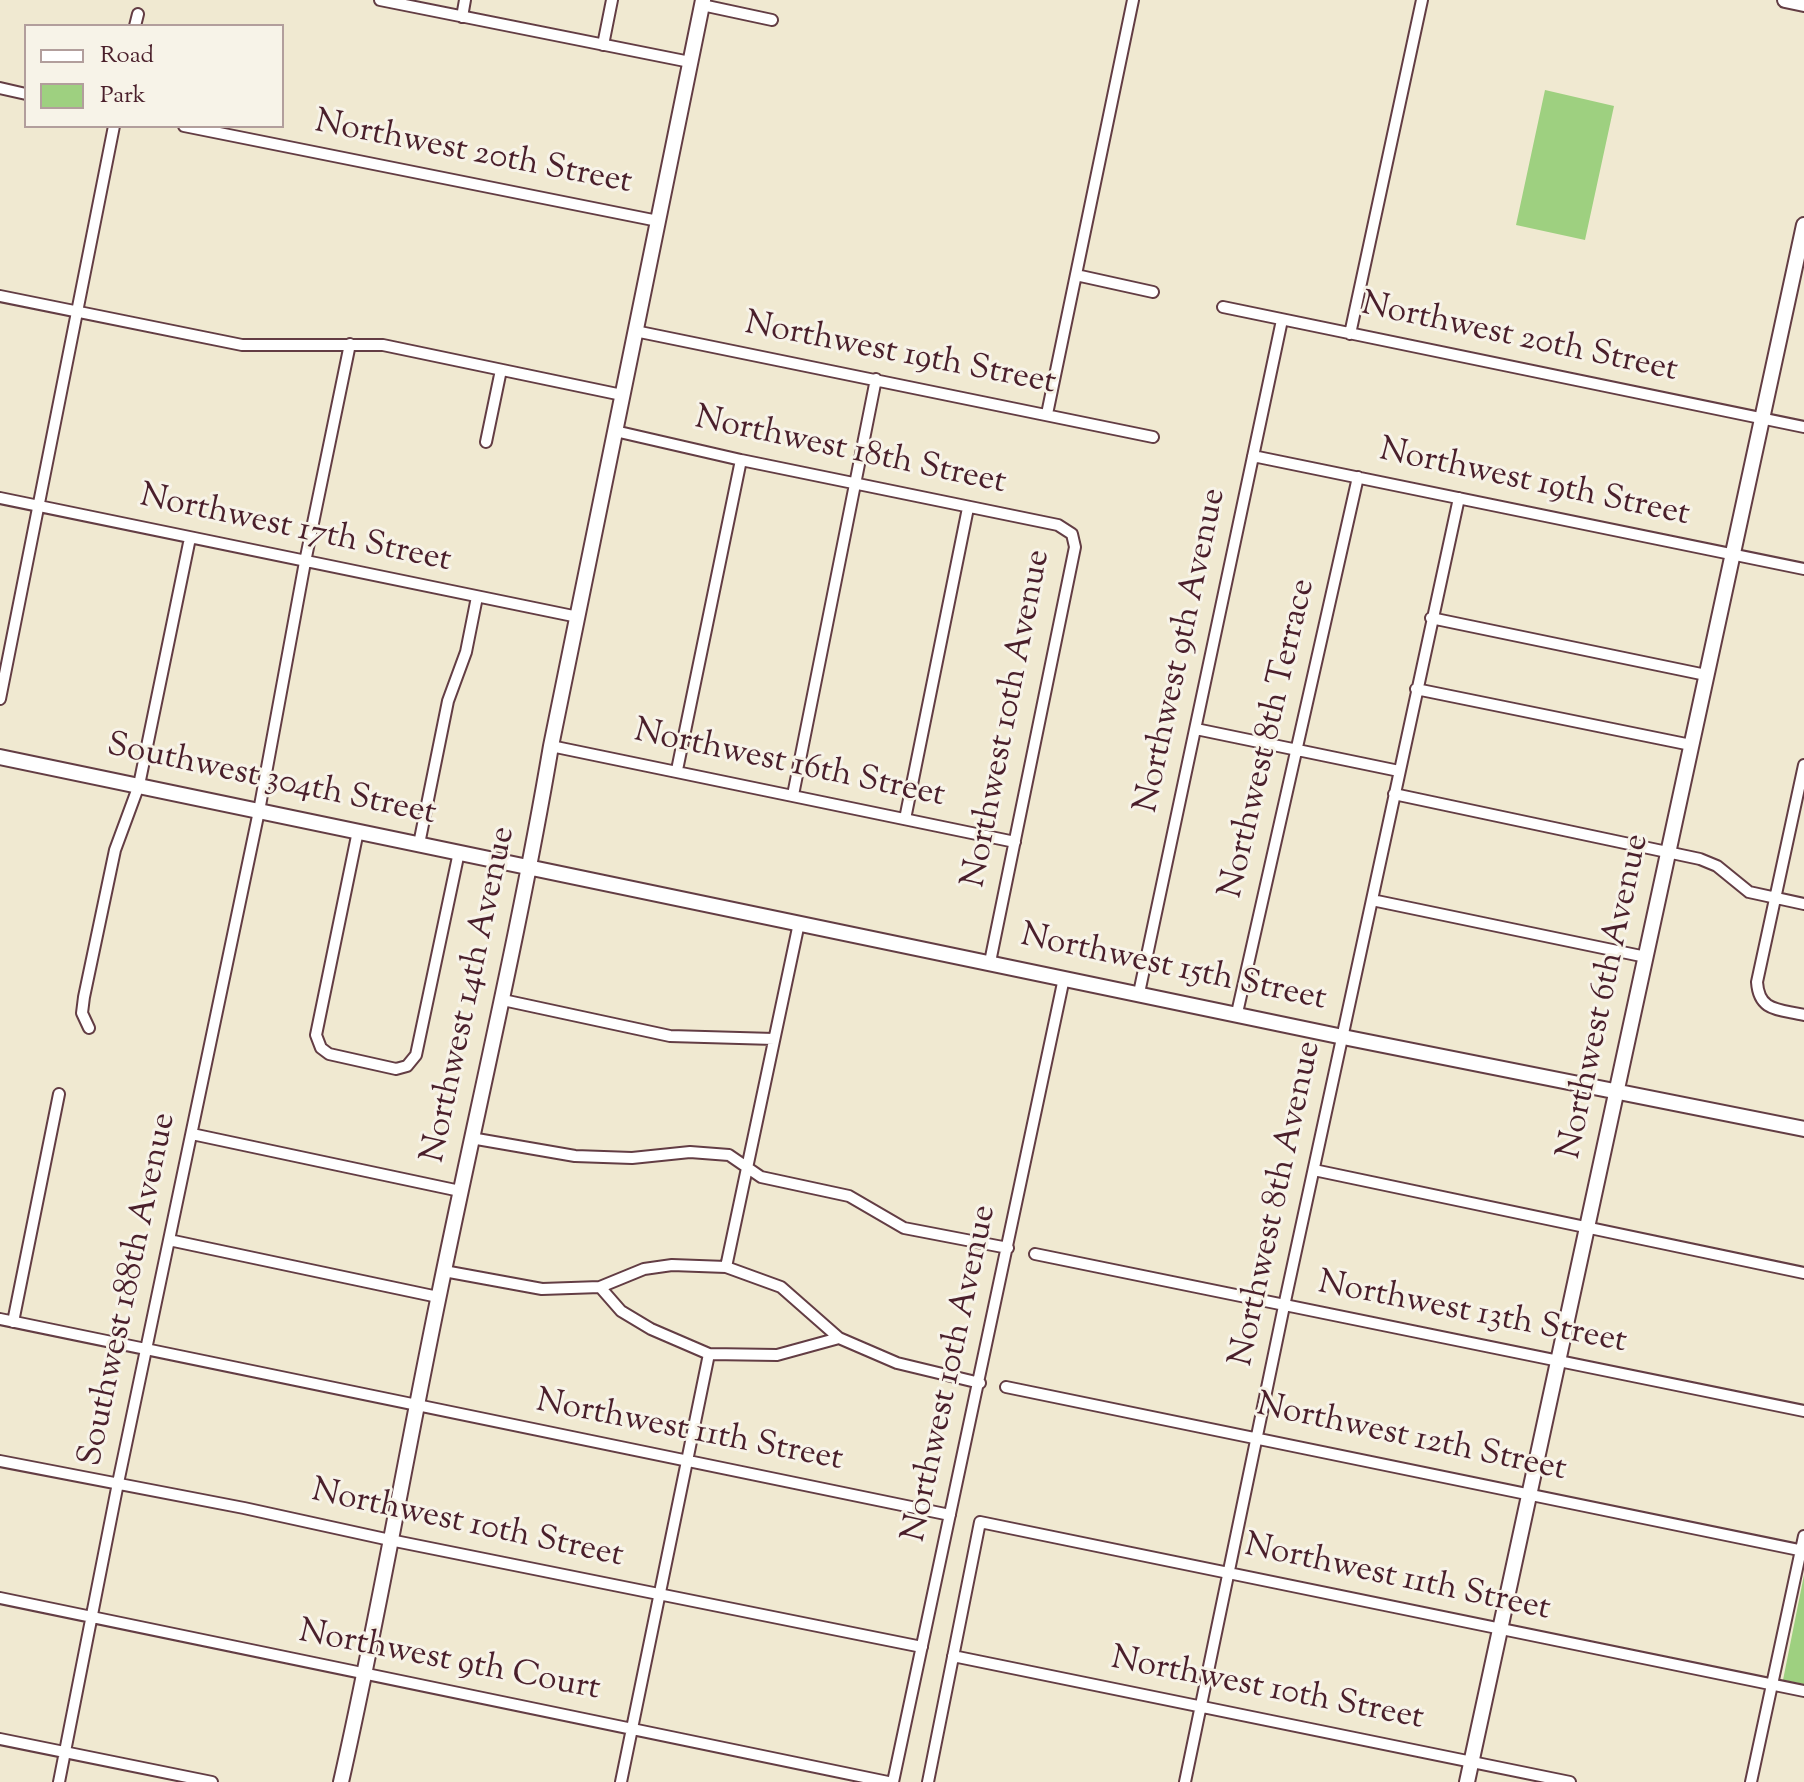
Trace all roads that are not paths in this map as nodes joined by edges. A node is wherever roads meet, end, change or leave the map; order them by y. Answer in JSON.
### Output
{"nodes":[{"id":1,"x":380,"y":0,"type":"edge"},
{"id":2,"x":465,"y":0,"type":"edge"},
{"id":3,"x":612,"y":0,"type":"edge"},
{"id":4,"x":1133,"y":0,"type":"edge"},
{"id":5,"x":1422,"y":0,"type":"edge"},
{"id":6,"x":1785,"y":0,"type":"edge"},
{"id":7,"x":702,"y":2,"type":"edge"},
{"id":8,"x":1804,"y":4,"type":"edge"},
{"id":9,"x":138,"y":14,"type":"dead end"},
{"id":10,"x":462,"y":17,"type":"junction"},
{"id":11,"x":772,"y":20,"type":"dead end"},
{"id":12,"x":136,"y":24,"type":"edge"},
{"id":13,"x":603,"y":45,"type":"junction"},
{"id":14,"x":690,"y":62,"type":"junction"},
{"id":15,"x":0,"y":88,"type":"edge"},
{"id":16,"x":24,"y":94,"type":"edge"},
{"id":17,"x":114,"y":128,"type":"edge"},
{"id":18,"x":194,"y":128,"type":"edge"},
{"id":19,"x":658,"y":221,"type":"junction"},
{"id":20,"x":1804,"y":225,"type":"edge"},
{"id":21,"x":1076,"y":275,"type":"junction"},
{"id":22,"x":1798,"y":285,"type":"edge"},
{"id":23,"x":1153,"y":292,"type":"dead end"},
{"id":24,"x":0,"y":296,"type":"edge"},
{"id":25,"x":1223,"y":307,"type":"dead end"},
{"id":26,"x":78,"y":312,"type":"junction"},
{"id":27,"x":1282,"y":320,"type":"junction"},
{"id":28,"x":635,"y":331,"type":"junction"},
{"id":29,"x":1350,"y":334,"type":"junction"},
{"id":30,"x":350,"y":344,"type":"junction"},
{"id":31,"x":501,"y":370,"type":"junction"},
{"id":32,"x":876,"y":379,"type":"junction"},
{"id":33,"x":622,"y":395,"type":"junction"},
{"id":34,"x":1047,"y":414,"type":"junction"},
{"id":35,"x":1763,"y":419,"type":"junction"},
{"id":36,"x":1804,"y":427,"type":"edge"},
{"id":37,"x":615,"y":431,"type":"junction"},
{"id":38,"x":1153,"y":437,"type":"dead end"},
{"id":39,"x":486,"y":442,"type":"dead end"},
{"id":40,"x":1253,"y":456,"type":"junction"},
{"id":41,"x":741,"y":460,"type":"junction"},
{"id":42,"x":1358,"y":477,"type":"junction"},
{"id":43,"x":856,"y":483,"type":"junction"},
{"id":44,"x":0,"y":498,"type":"edge"},
{"id":45,"x":1459,"y":498,"type":"junction"},
{"id":46,"x":39,"y":506,"type":"junction"},
{"id":47,"x":968,"y":508,"type":"junction"},
{"id":48,"x":1072,"y":534,"type":"joint"},
{"id":49,"x":190,"y":538,"type":"junction"},
{"id":50,"x":1732,"y":555,"type":"junction"},
{"id":51,"x":305,"y":562,"type":"junction"},
{"id":52,"x":1804,"y":569,"type":"edge"},
{"id":53,"x":477,"y":597,"type":"junction"},
{"id":54,"x":578,"y":617,"type":"junction"},
{"id":55,"x":1431,"y":618,"type":"junction"},
{"id":56,"x":1706,"y":675,"type":"junction"},
{"id":57,"x":1416,"y":689,"type":"junction"},
{"id":58,"x":0,"y":699,"type":"edge"},
{"id":59,"x":1196,"y":729,"type":"junction"},
{"id":60,"x":1691,"y":745,"type":"junction"},
{"id":61,"x":551,"y":746,"type":"junction"},
{"id":62,"x":1297,"y":751,"type":"junction"},
{"id":63,"x":0,"y":757,"type":"edge"},
{"id":64,"x":1804,"y":765,"type":"edge"},
{"id":65,"x":677,"y":770,"type":"junction"},
{"id":66,"x":1399,"y":771,"type":"junction"},
{"id":67,"x":139,"y":785,"type":"junction"},
{"id":68,"x":1801,"y":792,"type":"edge"},
{"id":69,"x":1394,"y":794,"type":"junction"},
{"id":70,"x":793,"y":795,"type":"junction"},
{"id":71,"x":259,"y":811,"type":"junction"},
{"id":72,"x":905,"y":819,"type":"junction"},
{"id":73,"x":358,"y":831,"type":"junction"},
{"id":74,"x":1015,"y":842,"type":"junction"},
{"id":75,"x":419,"y":844,"type":"junction"},
{"id":76,"x":459,"y":852,"type":"junction"},
{"id":77,"x":1668,"y":852,"type":"junction"},
{"id":78,"x":531,"y":866,"type":"junction"},
{"id":79,"x":1776,"y":898,"type":"junction"},
{"id":80,"x":1372,"y":900,"type":"junction"},
{"id":81,"x":1804,"y":904,"type":"edge"},
{"id":82,"x":799,"y":923,"type":"junction"},
{"id":83,"x":1646,"y":957,"type":"junction"},
{"id":84,"x":990,"y":962,"type":"junction"},
{"id":85,"x":1064,"y":978,"type":"junction"},
{"id":86,"x":1139,"y":993,"type":"junction"},
{"id":87,"x":503,"y":1000,"type":"junction"},
{"id":88,"x":1237,"y":1013,"type":"junction"},
{"id":89,"x":1804,"y":1015,"type":"edge"},
{"id":90,"x":89,"y":1028,"type":"dead end"},
{"id":91,"x":1343,"y":1037,"type":"junction"},
{"id":92,"x":774,"y":1039,"type":"junction"},
{"id":93,"x":1617,"y":1091,"type":"junction"},
{"id":94,"x":59,"y":1094,"type":"dead end"},
{"id":95,"x":1804,"y":1129,"type":"edge"},
{"id":96,"x":192,"y":1134,"type":"junction"},
{"id":97,"x":471,"y":1138,"type":"junction"},
{"id":98,"x":748,"y":1167,"type":"junction"},
{"id":99,"x":1314,"y":1170,"type":"junction"},
{"id":100,"x":460,"y":1191,"type":"junction"},
{"id":101,"x":1586,"y":1227,"type":"junction"},
{"id":102,"x":169,"y":1240,"type":"junction"},
{"id":103,"x":1008,"y":1248,"type":"junction"},
{"id":104,"x":1035,"y":1254,"type":"dead end"},
{"id":105,"x":726,"y":1267,"type":"junction"},
{"id":106,"x":444,"y":1271,"type":"junction"},
{"id":107,"x":1804,"y":1273,"type":"edge"},
{"id":108,"x":600,"y":1287,"type":"junction"},
{"id":109,"x":438,"y":1297,"type":"junction"},
{"id":110,"x":1284,"y":1306,"type":"junction"},
{"id":111,"x":0,"y":1319,"type":"edge"},
{"id":112,"x":13,"y":1322,"type":"junction"},
{"id":113,"x":839,"y":1338,"type":"junction"},
{"id":114,"x":147,"y":1349,"type":"junction"},
{"id":115,"x":709,"y":1354,"type":"junction"},
{"id":116,"x":1558,"y":1361,"type":"junction"},
{"id":117,"x":980,"y":1383,"type":"junction"},
{"id":118,"x":1006,"y":1387,"type":"dead end"},
{"id":119,"x":417,"y":1405,"type":"junction"},
{"id":120,"x":1804,"y":1411,"type":"edge"},
{"id":121,"x":1257,"y":1437,"type":"junction"},
{"id":122,"x":0,"y":1461,"type":"edge"},
{"id":123,"x":687,"y":1461,"type":"junction"},
{"id":124,"x":118,"y":1483,"type":"junction"},
{"id":125,"x":1528,"y":1493,"type":"junction"},
{"id":126,"x":950,"y":1515,"type":"junction"},
{"id":127,"x":1804,"y":1536,"type":"edge"},
{"id":128,"x":390,"y":1540,"type":"junction"},
{"id":129,"x":1802,"y":1551,"type":"edge"},
{"id":130,"x":1228,"y":1574,"type":"junction"},
{"id":131,"x":660,"y":1595,"type":"junction"},
{"id":132,"x":0,"y":1598,"type":"edge"},
{"id":133,"x":91,"y":1618,"type":"junction"},
{"id":134,"x":1499,"y":1630,"type":"junction"},
{"id":135,"x":922,"y":1647,"type":"junction"},
{"id":136,"x":953,"y":1656,"type":"junction"},
{"id":137,"x":365,"y":1675,"type":"junction"},
{"id":138,"x":1772,"y":1685,"type":"junction"},
{"id":139,"x":1804,"y":1691,"type":"edge"},
{"id":140,"x":1201,"y":1707,"type":"junction"},
{"id":141,"x":632,"y":1729,"type":"junction"},
{"id":142,"x":0,"y":1739,"type":"edge"},
{"id":143,"x":65,"y":1752,"type":"junction"},
{"id":144,"x":1471,"y":1761,"type":"junction"},
{"id":145,"x":59,"y":1782,"type":"edge"},
{"id":146,"x":212,"y":1782,"type":"edge"},
{"id":147,"x":341,"y":1782,"type":"edge"},
{"id":148,"x":621,"y":1782,"type":"edge"},
{"id":149,"x":890,"y":1782,"type":"edge"},
{"id":150,"x":928,"y":1782,"type":"edge"},
{"id":151,"x":1185,"y":1782,"type":"edge"},
{"id":152,"x":1467,"y":1782,"type":"edge"},
{"id":153,"x":1570,"y":1782,"type":"edge"},
{"id":154,"x":1751,"y":1782,"type":"edge"}],
"edges":[{"from":1,"to":10,"type":"street"},
{"from":2,"to":10,"type":"street"},
{"from":3,"to":13,"type":"street"},
{"from":4,"to":21,"type":"street"},
{"from":5,"to":29,"type":"street"},
{"from":6,"to":8,"type":"street"},
{"from":7,"to":11,"type":"street"},
{"from":7,"to":14,"type":"street","name":"Northwest 14th Avenue"},
{"from":9,"to":12,"type":"street"},
{"from":10,"to":13,"type":"street"},
{"from":13,"to":14,"type":"street"},
{"from":14,"to":19,"type":"street","name":"Northwest 14th Avenue"},
{"from":15,"to":16,"type":"street"},
{"from":17,"to":26,"type":"street"},
{"from":18,"to":19,"type":"street","name":"Northwest 20th Street"},
{"from":19,"to":28,"type":"street","name":"Northwest 14th Avenue"},
{"from":20,"to":22,"type":"street","name":"Northwest 6th Avenue"},
{"from":21,"to":23,"type":"street"},
{"from":21,"to":34,"type":"street"},
{"from":22,"to":35,"type":"street","name":"Northwest 6th Avenue"},
{"from":24,"to":26,"type":"street"},
{"from":25,"to":27,"type":"street","name":"Northwest 20th Street"},
{"from":26,"to":30,"type":"street"},
{"from":26,"to":46,"type":"street"},
{"from":27,"to":29,"type":"street","name":"Northwest 20th Street"},
{"from":27,"to":40,"type":"street","name":"Northwest 9th Avenue"},
{"from":28,"to":32,"type":"street","name":"Northwest 19th Street"},
{"from":28,"to":33,"type":"street","name":"Northwest 14th Avenue"},
{"from":29,"to":35,"type":"street","name":"Northwest 20th Street"},
{"from":30,"to":31,"type":"street"},
{"from":30,"to":51,"type":"street","name":"Southwest 188th Avenue"},
{"from":31,"to":33,"type":"street"},
{"from":31,"to":39,"type":"street"},
{"from":32,"to":34,"type":"street","name":"Northwest 19th Street"},
{"from":32,"to":43,"type":"street"},
{"from":33,"to":37,"type":"street","name":"Northwest 14th Avenue"},
{"from":34,"to":38,"type":"street","name":"Northwest 19th Street"},
{"from":35,"to":36,"type":"street","name":"Northwest 20th Street"},
{"from":35,"to":50,"type":"street","name":"Northwest 6th Avenue"},
{"from":37,"to":41,"type":"street","name":"Northwest 18th Street"},
{"from":37,"to":54,"type":"street","name":"Northwest 14th Avenue"},
{"from":40,"to":42,"type":"street","name":"Northwest 19th Street"},
{"from":40,"to":59,"type":"street","name":"Northwest 9th Avenue"},
{"from":41,"to":43,"type":"street","name":"Northwest 18th Street"},
{"from":41,"to":65,"type":"street"},
{"from":42,"to":45,"type":"street","name":"Northwest 19th Street"},
{"from":42,"to":62,"type":"street","name":"Northwest 8th Terrace"},
{"from":43,"to":47,"type":"street","name":"Northwest 18th Street"},
{"from":43,"to":70,"type":"street"},
{"from":44,"to":46,"type":"street","name":"Northwest 17th Street"},
{"from":45,"to":50,"type":"street","name":"Northwest 19th Street"},
{"from":45,"to":55,"type":"street","name":"Northwest 8th Avenue"},
{"from":46,"to":49,"type":"street","name":"Northwest 17th Street"},
{"from":46,"to":58,"type":"street"},
{"from":47,"to":48,"type":"street","name":"Northwest 18th Street"},
{"from":47,"to":72,"type":"street"},
{"from":48,"to":74,"type":"street","name":"Northwest 10th Avenue"},
{"from":49,"to":51,"type":"street","name":"Northwest 17th Street"},
{"from":49,"to":67,"type":"street"},
{"from":50,"to":52,"type":"street","name":"Northwest 19th Street"},
{"from":50,"to":56,"type":"street","name":"Northwest 6th Avenue"},
{"from":51,"to":53,"type":"street","name":"Northwest 17th Street"},
{"from":51,"to":71,"type":"street","name":"Southwest 188th Avenue"},
{"from":53,"to":54,"type":"street","name":"Northwest 17th Street"},
{"from":53,"to":75,"type":"street"},
{"from":54,"to":61,"type":"street","name":"Northwest 14th Avenue"},
{"from":55,"to":56,"type":"street"},
{"from":55,"to":57,"type":"street","name":"Northwest 8th Avenue"},
{"from":56,"to":60,"type":"street","name":"Northwest 6th Avenue"},
{"from":57,"to":60,"type":"street"},
{"from":57,"to":66,"type":"street","name":"Northwest 8th Avenue"},
{"from":59,"to":62,"type":"street"},
{"from":59,"to":86,"type":"street","name":"Northwest 9th Avenue"},
{"from":60,"to":77,"type":"street","name":"Northwest 6th Avenue"},
{"from":61,"to":65,"type":"street","name":"Northwest 16th Street"},
{"from":61,"to":78,"type":"street","name":"Northwest 14th Avenue"},
{"from":62,"to":66,"type":"street"},
{"from":62,"to":88,"type":"street","name":"Northwest 8th Terrace"},
{"from":63,"to":67,"type":"street","name":"Southwest 304th Street"},
{"from":64,"to":68,"type":"street"},
{"from":65,"to":70,"type":"street","name":"Northwest 16th Street"},
{"from":66,"to":69,"type":"street","name":"Northwest 8th Avenue"},
{"from":67,"to":71,"type":"street","name":"Southwest 304th Street"},
{"from":67,"to":90,"type":"street"},
{"from":68,"to":79,"type":"street"},
{"from":69,"to":77,"type":"street"},
{"from":69,"to":80,"type":"street","name":"Northwest 8th Avenue"},
{"from":70,"to":72,"type":"street","name":"Northwest 16th Street"},
{"from":71,"to":73,"type":"street","name":"Southwest 304th Street"},
{"from":71,"to":96,"type":"street","name":"Southwest 188th Avenue"},
{"from":72,"to":74,"type":"street","name":"Northwest 16th Street"},
{"from":73,"to":75,"type":"street","name":"Southwest 304th Street"},
{"from":73,"to":76,"type":"street"},
{"from":74,"to":84,"type":"street","name":"Northwest 10th Avenue"},
{"from":75,"to":76,"type":"street","name":"Southwest 304th Street"},
{"from":76,"to":78,"type":"street","name":"Southwest 304th Street"},
{"from":77,"to":79,"type":"street"},
{"from":77,"to":83,"type":"street","name":"Northwest 6th Avenue"},
{"from":78,"to":82,"type":"street","name":"Northwest 15th Street"},
{"from":78,"to":87,"type":"street","name":"Northwest 14th Avenue"},
{"from":79,"to":81,"type":"street"},
{"from":79,"to":89,"type":"street"},
{"from":80,"to":83,"type":"street"},
{"from":80,"to":91,"type":"street","name":"Northwest 8th Avenue"},
{"from":82,"to":84,"type":"street","name":"Northwest 15th Street"},
{"from":82,"to":92,"type":"street"},
{"from":83,"to":93,"type":"street","name":"Northwest 6th Avenue"},
{"from":84,"to":85,"type":"street","name":"Northwest 15th Street"},
{"from":85,"to":86,"type":"street","name":"Northwest 15th Street"},
{"from":85,"to":103,"type":"street","name":"Northwest 10th Avenue"},
{"from":86,"to":88,"type":"street","name":"Northwest 15th Street"},
{"from":87,"to":92,"type":"street"},
{"from":87,"to":97,"type":"street","name":"Northwest 14th Avenue"},
{"from":88,"to":91,"type":"street","name":"Northwest 15th Street"},
{"from":91,"to":93,"type":"street","name":"Northwest 15th Street"},
{"from":91,"to":99,"type":"street","name":"Northwest 8th Avenue"},
{"from":92,"to":98,"type":"street"},
{"from":93,"to":95,"type":"street","name":"Northwest 15th Street"},
{"from":93,"to":101,"type":"street","name":"Northwest 6th Avenue"},
{"from":94,"to":112,"type":"street"},
{"from":96,"to":100,"type":"street"},
{"from":96,"to":102,"type":"street","name":"Southwest 188th Avenue"},
{"from":97,"to":98,"type":"street"},
{"from":97,"to":100,"type":"street","name":"Northwest 14th Avenue"},
{"from":98,"to":103,"type":"street"},
{"from":98,"to":105,"type":"street"},
{"from":99,"to":101,"type":"street"},
{"from":99,"to":110,"type":"street","name":"Northwest 8th Avenue"},
{"from":100,"to":106,"type":"street","name":"Northwest 14th Avenue"},
{"from":101,"to":107,"type":"street"},
{"from":101,"to":116,"type":"street","name":"Northwest 6th Avenue"},
{"from":102,"to":109,"type":"street"},
{"from":102,"to":114,"type":"street","name":"Southwest 188th Avenue"},
{"from":103,"to":117,"type":"street","name":"Northwest 10th Avenue"},
{"from":104,"to":110,"type":"street","name":"Northwest 13th Street"},
{"from":105,"to":108,"type":"street"},
{"from":105,"to":113,"type":"street"},
{"from":106,"to":108,"type":"street"},
{"from":106,"to":109,"type":"street","name":"Northwest 14th Avenue"},
{"from":108,"to":115,"type":"street"},
{"from":109,"to":119,"type":"street","name":"Northwest 14th Avenue"},
{"from":110,"to":116,"type":"street","name":"Northwest 13th Street"},
{"from":110,"to":121,"type":"street","name":"Northwest 8th Avenue"},
{"from":111,"to":112,"type":"street","name":"Northwest 11th Street"},
{"from":112,"to":114,"type":"street","name":"Northwest 11th Street"},
{"from":113,"to":115,"type":"street"},
{"from":113,"to":117,"type":"street"},
{"from":114,"to":119,"type":"street","name":"Northwest 11th Street"},
{"from":114,"to":124,"type":"street","name":"Southwest 188th Avenue"},
{"from":115,"to":123,"type":"street"},
{"from":116,"to":120,"type":"street","name":"Northwest 13th Street"},
{"from":116,"to":125,"type":"street","name":"Northwest 6th Avenue"},
{"from":117,"to":126,"type":"street","name":"Northwest 10th Avenue"},
{"from":118,"to":121,"type":"street","name":"Northwest 12th Street"},
{"from":119,"to":123,"type":"street","name":"Northwest 11th Street"},
{"from":119,"to":128,"type":"street","name":"Northwest 14th Avenue"},
{"from":121,"to":125,"type":"street","name":"Northwest 12th Street"},
{"from":121,"to":130,"type":"street","name":"Northwest 8th Avenue"},
{"from":122,"to":124,"type":"street","name":"Northwest 10th Street"},
{"from":123,"to":126,"type":"street","name":"Northwest 11th Street"},
{"from":123,"to":131,"type":"street"},
{"from":124,"to":128,"type":"street","name":"Northwest 10th Street"},
{"from":124,"to":133,"type":"street","name":"Southwest 188th Avenue"},
{"from":125,"to":129,"type":"street","name":"Northwest 12th Street"},
{"from":125,"to":134,"type":"street","name":"Northwest 6th Avenue"},
{"from":126,"to":135,"type":"street","name":"Northwest 10th Avenue"},
{"from":127,"to":129,"type":"street"},
{"from":128,"to":131,"type":"street","name":"Northwest 10th Street"},
{"from":128,"to":137,"type":"street","name":"Northwest 14th Avenue"},
{"from":129,"to":138,"type":"street"},
{"from":130,"to":134,"type":"street","name":"Northwest 11th Street"},
{"from":130,"to":136,"type":"street","name":"Northwest 11th Street"},
{"from":130,"to":140,"type":"street","name":"Northwest 8th Avenue"},
{"from":131,"to":135,"type":"street","name":"Northwest 10th Street"},
{"from":131,"to":141,"type":"street"},
{"from":132,"to":133,"type":"street","name":"Northwest 9th Court"},
{"from":133,"to":137,"type":"street","name":"Northwest 9th Court"},
{"from":133,"to":143,"type":"street","name":"Southwest 188th Avenue"},
{"from":134,"to":138,"type":"street","name":"Northwest 11th Street"},
{"from":134,"to":144,"type":"street","name":"Northwest 6th Avenue"},
{"from":135,"to":149,"type":"street","name":"Northwest 10th Avenue"},
{"from":136,"to":140,"type":"street","name":"Northwest 10th Street"},
{"from":136,"to":150,"type":"street"},
{"from":137,"to":141,"type":"street","name":"Northwest 9th Court"},
{"from":137,"to":147,"type":"street","name":"Northwest 14th Avenue"},
{"from":138,"to":139,"type":"street","name":"Northwest 11th Street"},
{"from":138,"to":154,"type":"street"},
{"from":140,"to":144,"type":"street","name":"Northwest 10th Street"},
{"from":140,"to":151,"type":"street","name":"Northwest 8th Avenue"},
{"from":141,"to":148,"type":"street"},
{"from":141,"to":149,"type":"street","name":"Northwest 9th Court"},
{"from":142,"to":143,"type":"street"},
{"from":143,"to":145,"type":"street","name":"Southwest 188th Avenue"},
{"from":143,"to":146,"type":"street"},
{"from":144,"to":152,"type":"street","name":"Northwest 6th Avenue"},
{"from":144,"to":153,"type":"street","name":"Northwest 10th Street"}]}
